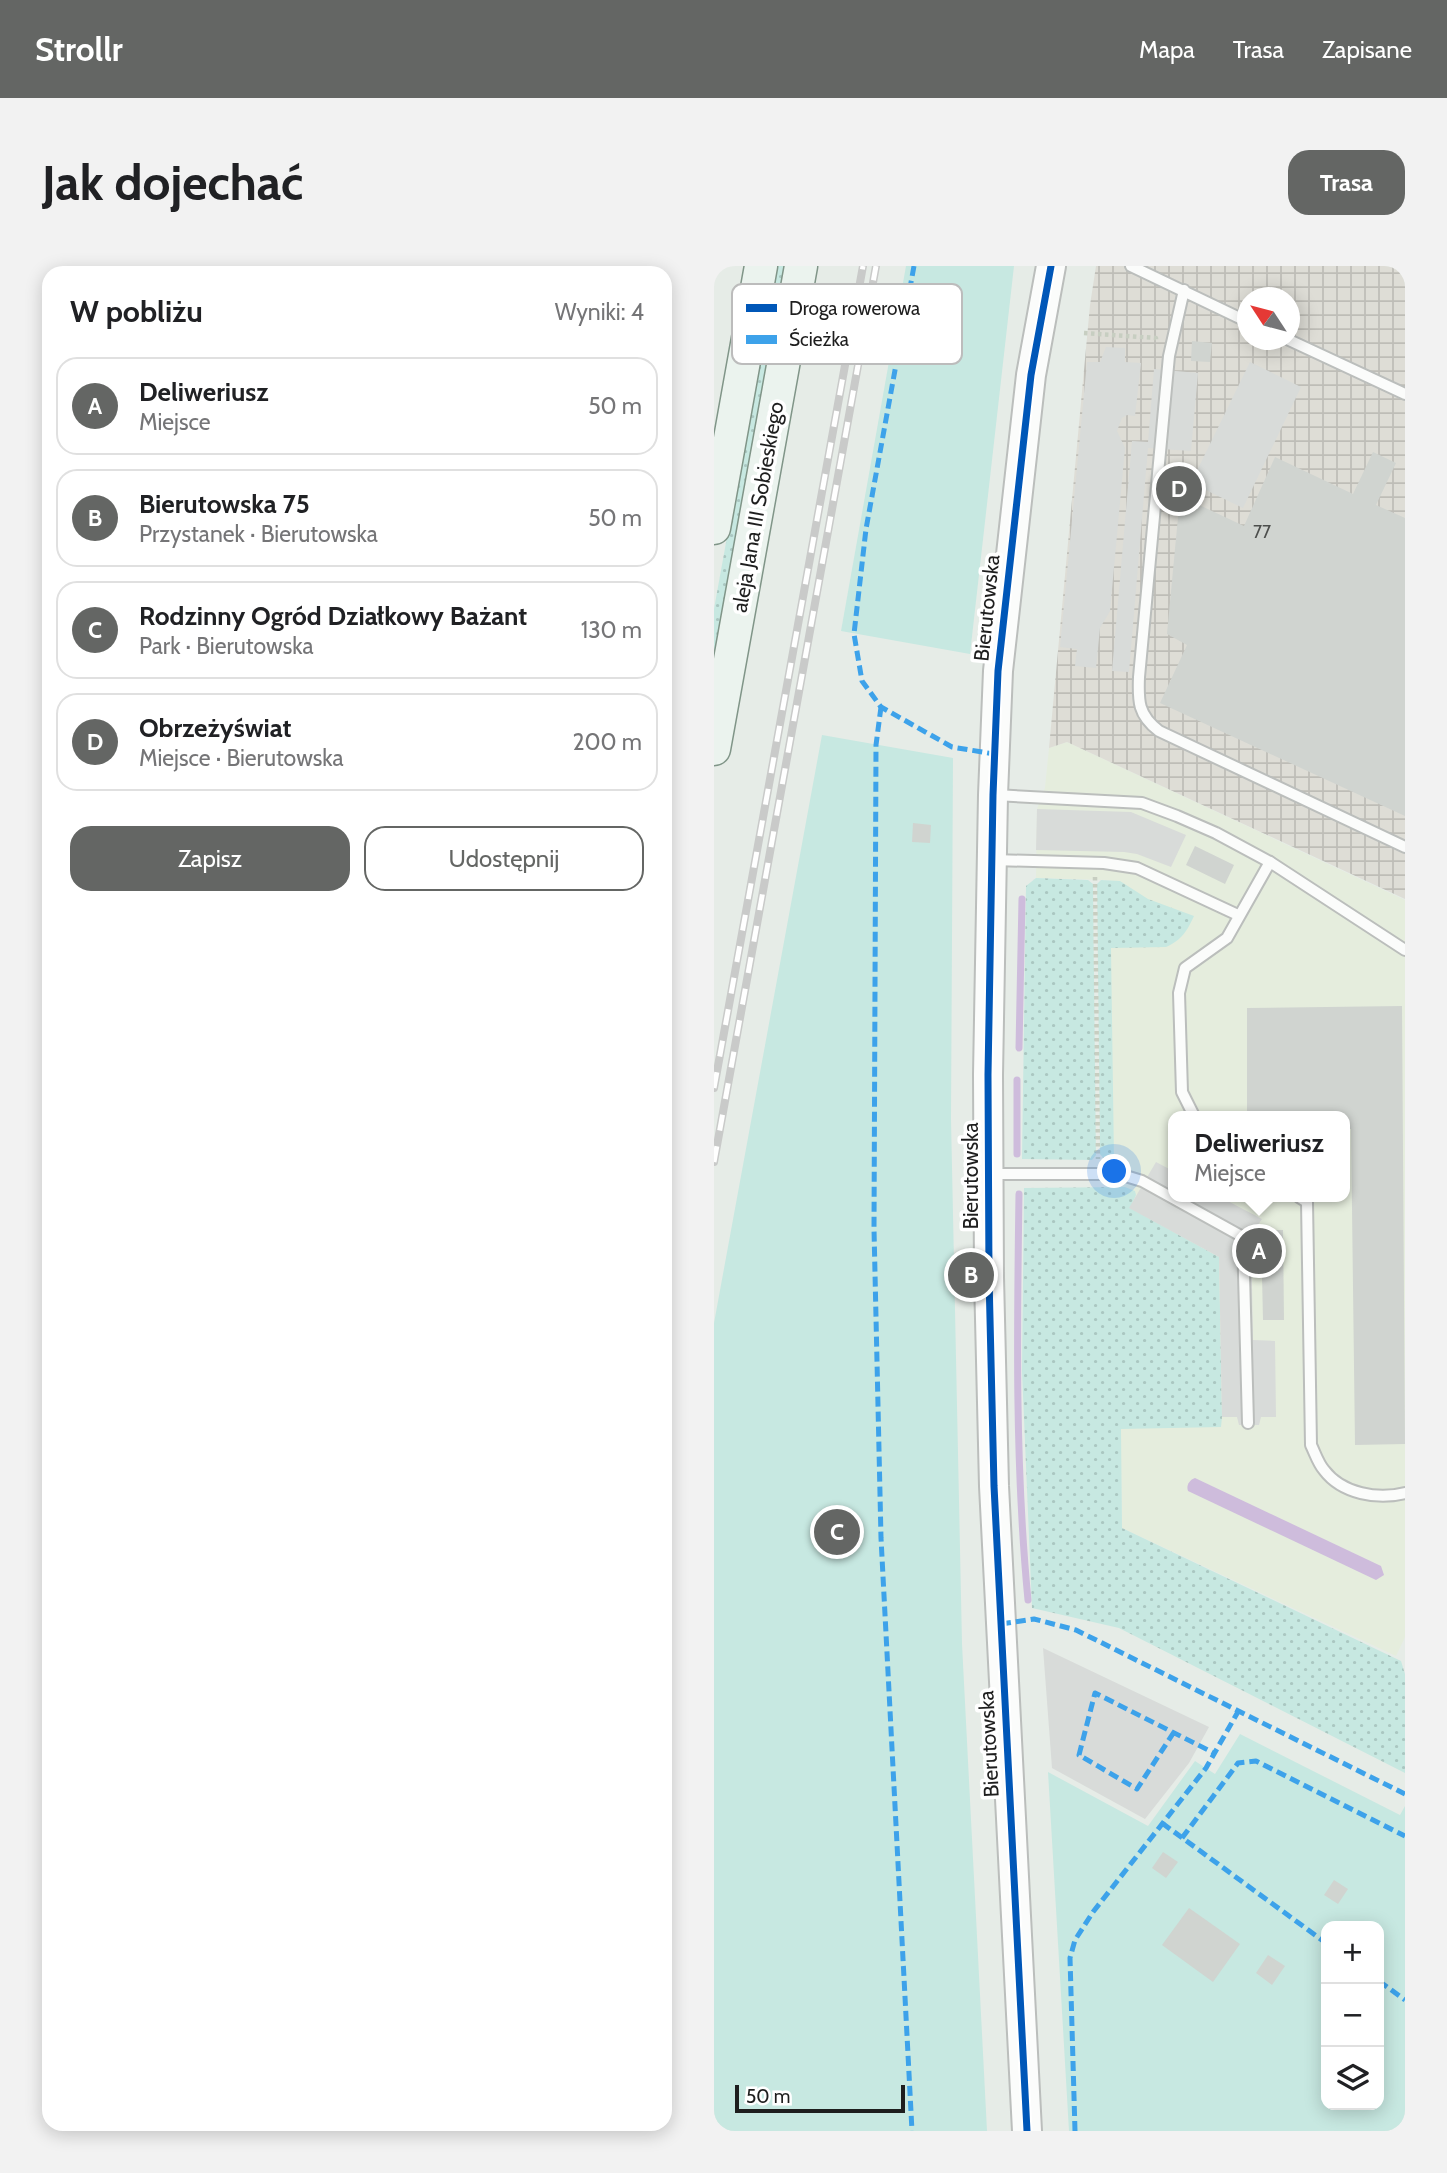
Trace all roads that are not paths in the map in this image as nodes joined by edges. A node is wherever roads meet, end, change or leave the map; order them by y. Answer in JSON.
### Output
{"nodes":[{"id":1,"x":761,"y":266,"type":"edge"},
{"id":2,"x":801,"y":266,"type":"edge"},
{"id":3,"x":1051,"y":266,"type":"edge"},
{"id":4,"x":1131,"y":266,"type":"edge"},
{"id":5,"x":758,"y":284,"type":"edge"},
{"id":6,"x":798,"y":284,"type":"edge"},
{"id":7,"x":1184,"y":290,"type":"junction"},
{"id":8,"x":1237,"y":316,"type":"edge"},
{"id":9,"x":1300,"y":345,"type":"edge"},
{"id":10,"x":743,"y":364,"type":"edge"},
{"id":11,"x":783,"y":364,"type":"edge"},
{"id":12,"x":1405,"y":394,"type":"edge"},
{"id":13,"x":714,"y":528,"type":"edge"},
{"id":14,"x":714,"y":749,"type":"edge"},
{"id":15,"x":993,"y":795,"type":"junction"},
{"id":16,"x":1405,"y":847,"type":"edge"},
{"id":17,"x":991,"y":860,"type":"junction"},
{"id":18,"x":1270,"y":862,"type":"junction"},
{"id":19,"x":1238,"y":915,"type":"junction"},
{"id":20,"x":1405,"y":950,"type":"edge"},
{"id":21,"x":1192,"y":1111,"type":"edge"},
{"id":22,"x":989,"y":1174,"type":"junction"},
{"id":23,"x":1168,"y":1195,"type":"edge"},
{"id":24,"x":1180,"y":1202,"type":"edge"},
{"id":25,"x":1307,"y":1202,"type":"edge"},
{"id":26,"x":1248,"y":1423,"type":"dead end"},
{"id":27,"x":1405,"y":1493,"type":"edge"},
{"id":28,"x":1027,"y":2131,"type":"edge"}],
"edges":[{"from":1,"to":5,"type":"main road","name":"aleja Jana III Sobieskiego"},
{"from":2,"to":6,"type":"main road","name":"aleja Jana III Sobieskiego"},
{"from":3,"to":15,"type":"street","name":"Bierutowska"},
{"from":4,"to":7,"type":"lane"},
{"from":7,"to":8,"type":"lane"},
{"from":7,"to":16,"type":"lane"},
{"from":9,"to":12,"type":"lane"},
{"from":10,"to":13,"type":"main road","name":"aleja Jana III Sobieskiego"},
{"from":11,"to":14,"type":"main road","name":"aleja Jana III Sobieskiego"},
{"from":15,"to":17,"type":"street","name":"Bierutowska"},
{"from":15,"to":18,"type":"lane"},
{"from":17,"to":19,"type":"lane"},
{"from":17,"to":22,"type":"street","name":"Bierutowska"},
{"from":18,"to":19,"type":"lane"},
{"from":18,"to":20,"type":"lane"},
{"from":19,"to":21,"type":"lane"},
{"from":22,"to":23,"type":"lane"},
{"from":22,"to":28,"type":"street","name":"Bierutowska"},
{"from":24,"to":26,"type":"lane"},
{"from":25,"to":27,"type":"lane"}]}
